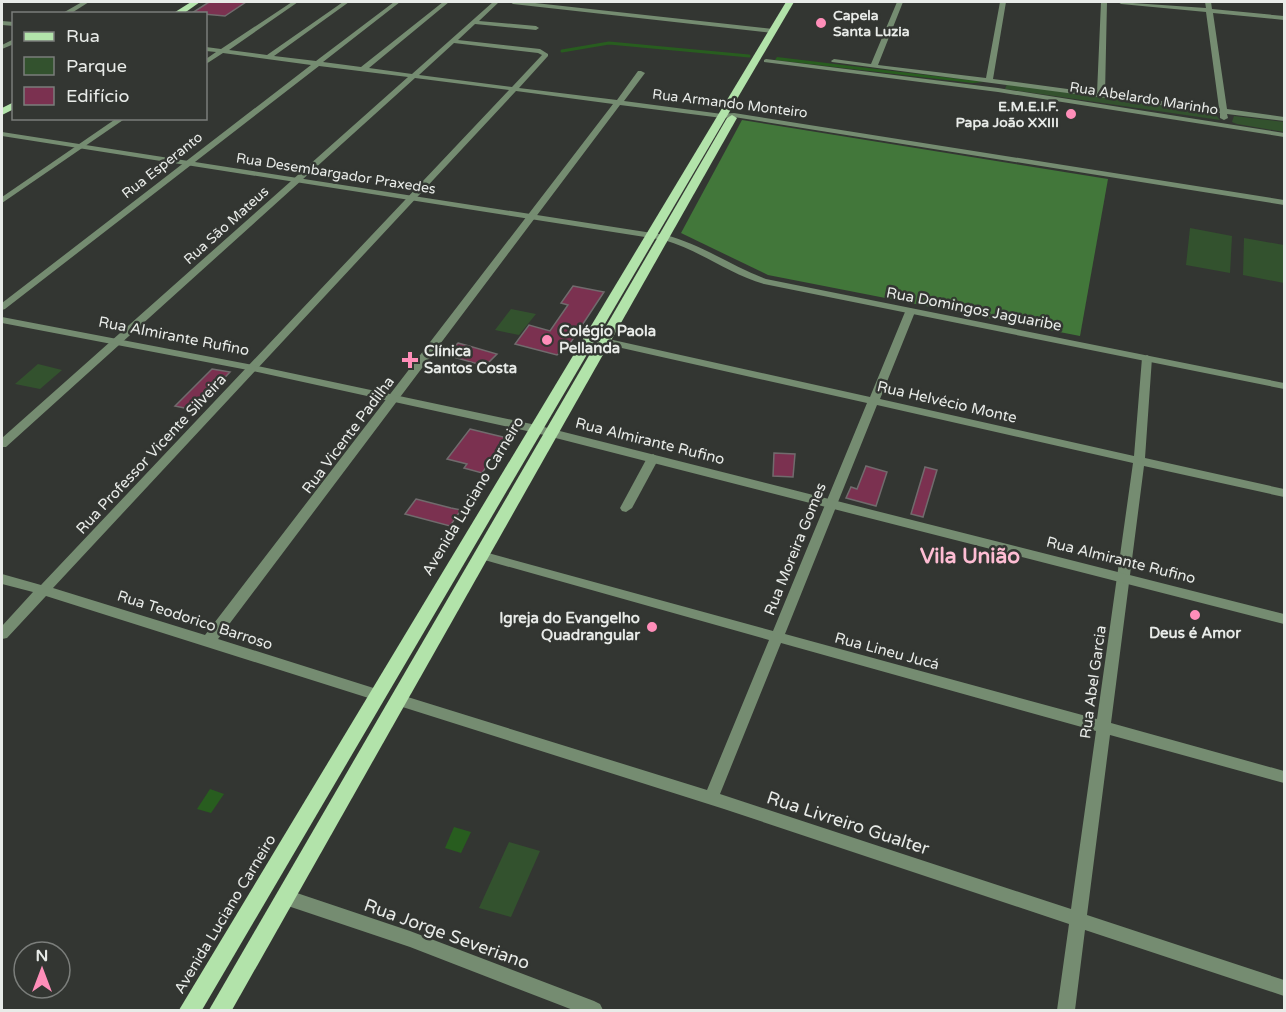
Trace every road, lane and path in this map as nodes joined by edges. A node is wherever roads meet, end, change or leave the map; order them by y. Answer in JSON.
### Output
{"nodes":[{"id":1,"x":86,"y":2,"type":"edge"},
{"id":2,"x":186,"y":2,"type":"edge"},
{"id":3,"x":196,"y":2,"type":"edge"},
{"id":4,"x":295,"y":2,"type":"edge"},
{"id":5,"x":346,"y":2,"type":"edge"},
{"id":6,"x":397,"y":2,"type":"edge"},
{"id":7,"x":446,"y":2,"type":"edge"},
{"id":8,"x":496,"y":2,"type":"edge"},
{"id":9,"x":513,"y":2,"type":"edge"},
{"id":10,"x":558,"y":2,"type":"edge"},
{"id":11,"x":594,"y":2,"type":"edge"},
{"id":12,"x":790,"y":2,"type":"edge"},
{"id":13,"x":800,"y":2,"type":"edge"},
{"id":14,"x":900,"y":2,"type":"edge"},
{"id":15,"x":1003,"y":2,"type":"edge"},
{"id":16,"x":1104,"y":2,"type":"edge"},
{"id":17,"x":1120,"y":2,"type":"edge"},
{"id":18,"x":1208,"y":2,"type":"edge"},
{"id":19,"x":587,"y":9,"type":"junction"},
{"id":20,"x":1209,"y":10,"type":"junction"},
{"id":21,"x":68,"y":12,"type":"edge"},
{"id":22,"x":169,"y":12,"type":"edge"},
{"id":23,"x":179,"y":12,"type":"edge"},
{"id":24,"x":1284,"y":18,"type":"edge"},
{"id":25,"x":474,"y":22,"type":"junction"},
{"id":26,"x":536,"y":28,"type":"dead end"},
{"id":27,"x":773,"y":31,"type":"junction"},
{"id":28,"x":453,"y":41,"type":"junction"},
{"id":29,"x":207,"y":49,"type":"edge"},
{"id":30,"x":222,"y":51,"type":"junction"},
{"id":31,"x":268,"y":57,"type":"junction"},
{"id":32,"x":765,"y":57,"type":"junction"},
{"id":33,"x":207,"y":61,"type":"edge"},
{"id":34,"x":316,"y":64,"type":"junction"},
{"id":35,"x":874,"y":65,"type":"junction"},
{"id":36,"x":363,"y":69,"type":"junction"},
{"id":37,"x":641,"y":73,"type":"dead end"},
{"id":38,"x":414,"y":76,"type":"junction"},
{"id":39,"x":989,"y":80,"type":"junction"},
{"id":40,"x":999,"y":85,"type":"junction"},
{"id":41,"x":514,"y":89,"type":"junction"},
{"id":42,"x":1101,"y":95,"type":"junction"},
{"id":43,"x":620,"y":103,"type":"junction"},
{"id":44,"x":1223,"y":111,"type":"junction"},
{"id":45,"x":728,"y":116,"type":"junction"},
{"id":46,"x":1284,"y":119,"type":"edge"},
{"id":47,"x":120,"y":120,"type":"edge"},
{"id":48,"x":1225,"y":125,"type":"junction"},
{"id":49,"x":2,"y":134,"type":"edge"},
{"id":50,"x":1284,"y":135,"type":"edge"},
{"id":51,"x":83,"y":147,"type":"junction"},
{"id":52,"x":188,"y":162,"type":"junction"},
{"id":53,"x":297,"y":179,"type":"junction"},
{"id":54,"x":411,"y":198,"type":"junction"},
{"id":55,"x":2,"y":201,"type":"edge"},
{"id":56,"x":1284,"y":203,"type":"edge"},
{"id":57,"x":533,"y":217,"type":"junction"},
{"id":58,"x":659,"y":236,"type":"junction"},
{"id":59,"x":624,"y":294,"type":"junction"},
{"id":60,"x":2,"y":307,"type":"edge"},
{"id":61,"x":910,"y":312,"type":"junction"},
{"id":62,"x":2,"y":320,"type":"edge"},
{"id":63,"x":604,"y":340,"type":"junction"},
{"id":64,"x":116,"y":342,"type":"junction"},
{"id":65,"x":1147,"y":358,"type":"junction"},
{"id":66,"x":253,"y":368,"type":"junction"},
{"id":67,"x":1284,"y":386,"type":"edge"},
{"id":68,"x":395,"y":397,"type":"junction"},
{"id":69,"x":873,"y":401,"type":"junction"},
{"id":70,"x":544,"y":431,"type":"junction"},
{"id":71,"x":2,"y":444,"type":"edge"},
{"id":72,"x":653,"y":458,"type":"junction"},
{"id":73,"x":1139,"y":460,"type":"junction"},
{"id":74,"x":1284,"y":493,"type":"edge"},
{"id":75,"x":830,"y":504,"type":"junction"},
{"id":76,"x":626,"y":508,"type":"dead end"},
{"id":77,"x":481,"y":555,"type":"junction"},
{"id":78,"x":1124,"y":578,"type":"junction"},
{"id":79,"x":2,"y":579,"type":"edge"},
{"id":80,"x":43,"y":590,"type":"junction"},
{"id":81,"x":1284,"y":619,"type":"edge"},
{"id":82,"x":2,"y":634,"type":"edge"},
{"id":83,"x":777,"y":638,"type":"junction"},
{"id":84,"x":208,"y":642,"type":"junction"},
{"id":85,"x":378,"y":695,"type":"junction"},
{"id":86,"x":398,"y":700,"type":"junction"},
{"id":87,"x":1103,"y":728,"type":"junction"},
{"id":88,"x":1284,"y":777,"type":"edge"},
{"id":89,"x":711,"y":798,"type":"junction"},
{"id":90,"x":285,"y":897,"type":"junction"},
{"id":91,"x":1078,"y":920,"type":"junction"},
{"id":92,"x":1284,"y":988,"type":"edge"},
{"id":93,"x":190,"y":1011,"type":"edge"},
{"id":94,"x":220,"y":1011,"type":"edge"},
{"id":95,"x":594,"y":1011,"type":"edge"},
{"id":96,"x":1065,"y":1011,"type":"edge"}],
"edges":[{"from":1,"to":21,"type":"street"},
{"from":2,"to":22,"type":"main road"},
{"from":3,"to":23,"type":"main road"},
{"from":4,"to":30,"type":"street"},
{"from":5,"to":31,"type":"street"},
{"from":6,"to":34,"type":"street","name":"Rua Esperanto"},
{"from":7,"to":36,"type":"street"},
{"from":8,"to":25,"type":"street","name":"Rua São Mateus"},
{"from":9,"to":19,"type":"street"},
{"from":10,"to":19,"type":"street"},
{"from":11,"to":19,"type":"street"},
{"from":12,"to":27,"type":"main road","name":"Avenida Luciano Carneiro"},
{"from":13,"to":32,"type":"main road","name":"Avenida Luciano Carneiro"},
{"from":14,"to":35,"type":"street"},
{"from":15,"to":39,"type":"street"},
{"from":16,"to":42,"type":"street"},
{"from":17,"to":20,"type":"street"},
{"from":18,"to":20,"type":"street"},
{"from":19,"to":27,"type":"street"},
{"from":20,"to":24,"type":"street"},
{"from":20,"to":44,"type":"street"},
{"from":25,"to":26,"type":"street"},
{"from":25,"to":28,"type":"street","name":"Rua São Mateus"},
{"from":27,"to":32,"type":"main road","name":"Avenida Luciano Carneiro"},
{"from":28,"to":38,"type":"street","name":"Rua São Mateus"},
{"from":28,"to":41,"type":"street","name":"Rua Professor Vicente Silveira"},
{"from":29,"to":30,"type":"street","name":"Rua Armando Monteiro"},
{"from":30,"to":31,"type":"street","name":"Rua Armando Monteiro"},
{"from":30,"to":33,"type":"street"},
{"from":31,"to":34,"type":"street","name":"Rua Armando Monteiro"},
{"from":32,"to":35,"type":"street","name":"Rua Abelardo Marinho"},
{"from":32,"to":40,"type":"street","name":"Rua Abelardo Marinho"},
{"from":32,"to":45,"type":"main road","name":"Avenida Luciano Carneiro"},
{"from":34,"to":36,"type":"street","name":"Rua Armando Monteiro"},
{"from":34,"to":52,"type":"street","name":"Rua Esperanto"},
{"from":35,"to":39,"type":"street","name":"Rua Abelardo Marinho"},
{"from":36,"to":38,"type":"street","name":"Rua Armando Monteiro"},
{"from":37,"to":43,"type":"street","name":"Rua Vicente Padilha"},
{"from":38,"to":41,"type":"street","name":"Rua Armando Monteiro"},
{"from":38,"to":53,"type":"street","name":"Rua São Mateus"},
{"from":39,"to":40,"type":"street","name":"Rua Abelardo Marinho"},
{"from":40,"to":42,"type":"street","name":"Rua Abelardo Marinho"},
{"from":40,"to":48,"type":"street","name":"Rua Abelardo Marinho"},
{"from":41,"to":43,"type":"street","name":"Rua Armando Monteiro"},
{"from":41,"to":54,"type":"street","name":"Rua Professor Vicente Silveira"},
{"from":42,"to":44,"type":"street","name":"Rua Abelardo Marinho"},
{"from":43,"to":45,"type":"street","name":"Rua Armando Monteiro"},
{"from":43,"to":57,"type":"street","name":"Rua Vicente Padilha"},
{"from":44,"to":46,"type":"street","name":"Rua Abelardo Marinho"},
{"from":44,"to":48,"type":"street"},
{"from":45,"to":56,"type":"street","name":"Rua Armando Monteiro"},
{"from":45,"to":58,"type":"main road","name":"Avenida Luciano Carneiro"},
{"from":47,"to":51,"type":"street"},
{"from":48,"to":50,"type":"street","name":"Rua Abelardo Marinho"},
{"from":49,"to":51,"type":"street","name":"Rua Desembargador Praxedes"},
{"from":51,"to":52,"type":"street","name":"Rua Desembargador Praxedes"},
{"from":51,"to":55,"type":"street"},
{"from":52,"to":53,"type":"street","name":"Rua Desembargador Praxedes"},
{"from":52,"to":60,"type":"street","name":"Rua Esperanto"},
{"from":53,"to":54,"type":"street","name":"Rua Desembargador Praxedes"},
{"from":53,"to":64,"type":"street","name":"Rua São Mateus"},
{"from":54,"to":57,"type":"street","name":"Rua Desembargador Praxedes"},
{"from":54,"to":66,"type":"street","name":"Rua Professor Vicente Silveira"},
{"from":57,"to":58,"type":"street","name":"Rua Desembargador Praxedes"},
{"from":57,"to":68,"type":"street","name":"Rua Vicente Padilha"},
{"from":58,"to":59,"type":"main road","name":"Avenida Luciano Carneiro"},
{"from":58,"to":61,"type":"street","name":"Rua Domingos Jaguaribe"},
{"from":59,"to":63,"type":"main road","name":"Avenida Luciano Carneiro"},
{"from":59,"to":70,"type":"main road","name":"Avenida Luciano Carneiro"},
{"from":61,"to":65,"type":"street","name":"Rua Domingos Jaguaribe"},
{"from":61,"to":69,"type":"street","name":"Rua Moreira Gomes"},
{"from":62,"to":64,"type":"street","name":"Rua Almirante Rufino"},
{"from":63,"to":69,"type":"street","name":"Rua Helvécio Monte"},
{"from":63,"to":70,"type":"main road","name":"Avenida Luciano Carneiro"},
{"from":64,"to":66,"type":"street","name":"Rua Almirante Rufino"},
{"from":64,"to":71,"type":"street","name":"Rua São Mateus"},
{"from":65,"to":67,"type":"street","name":"Rua Domingos Jaguaribe"},
{"from":65,"to":73,"type":"street","name":"Rua Abel Garcia"},
{"from":66,"to":68,"type":"street","name":"Rua Almirante Rufino"},
{"from":66,"to":80,"type":"street","name":"Rua Professor Vicente Silveira"},
{"from":68,"to":70,"type":"street","name":"Rua Almirante Rufino"},
{"from":68,"to":84,"type":"street","name":"Rua Vicente Padilha"},
{"from":69,"to":73,"type":"street","name":"Rua Helvécio Monte"},
{"from":69,"to":75,"type":"street","name":"Rua Moreira Gomes"},
{"from":70,"to":72,"type":"street","name":"Rua Almirante Rufino"},
{"from":70,"to":77,"type":"main road","name":"Avenida Luciano Carneiro"},
{"from":70,"to":85,"type":"main road","name":"Avenida Luciano Carneiro"},
{"from":72,"to":75,"type":"street","name":"Rua Almirante Rufino"},
{"from":72,"to":76,"type":"street"},
{"from":73,"to":74,"type":"street","name":"Rua Helvécio Monte"},
{"from":73,"to":78,"type":"street","name":"Rua Abel Garcia"},
{"from":75,"to":78,"type":"street","name":"Rua Almirante Rufino"},
{"from":75,"to":83,"type":"street","name":"Rua Moreira Gomes"},
{"from":77,"to":83,"type":"street","name":"Rua Lineu Jucá"},
{"from":77,"to":86,"type":"main road","name":"Avenida Luciano Carneiro"},
{"from":78,"to":81,"type":"street","name":"Rua Almirante Rufino"},
{"from":78,"to":87,"type":"street","name":"Rua Abel Garcia"},
{"from":79,"to":80,"type":"street","name":"Rua Teodorico Barroso"},
{"from":80,"to":82,"type":"street","name":"Rua Professor Vicente Silveira"},
{"from":80,"to":84,"type":"street","name":"Rua Teodorico Barroso"},
{"from":83,"to":87,"type":"street","name":"Rua Lineu Jucá"},
{"from":83,"to":89,"type":"street","name":"Rua Moreira Gomes"},
{"from":84,"to":85,"type":"street","name":"Rua Teodorico Barroso"},
{"from":85,"to":93,"type":"main road","name":"Avenida Luciano Carneiro"},
{"from":86,"to":89,"type":"street","name":"Rua Livreiro Gualter"},
{"from":86,"to":90,"type":"main road","name":"Avenida Luciano Carneiro"},
{"from":87,"to":88,"type":"street","name":"Rua Lineu Jucá"},
{"from":87,"to":91,"type":"street","name":"Rua Abel Garcia"},
{"from":89,"to":91,"type":"street","name":"Rua Livreiro Gualter"},
{"from":90,"to":94,"type":"main road","name":"Avenida Luciano Carneiro"},
{"from":90,"to":95,"type":"street","name":"Rua Jorge Severiano"},
{"from":91,"to":92,"type":"street","name":"Rua Livreiro Gualter"},
{"from":91,"to":96,"type":"street","name":"Rua Abel Garcia"}]}
